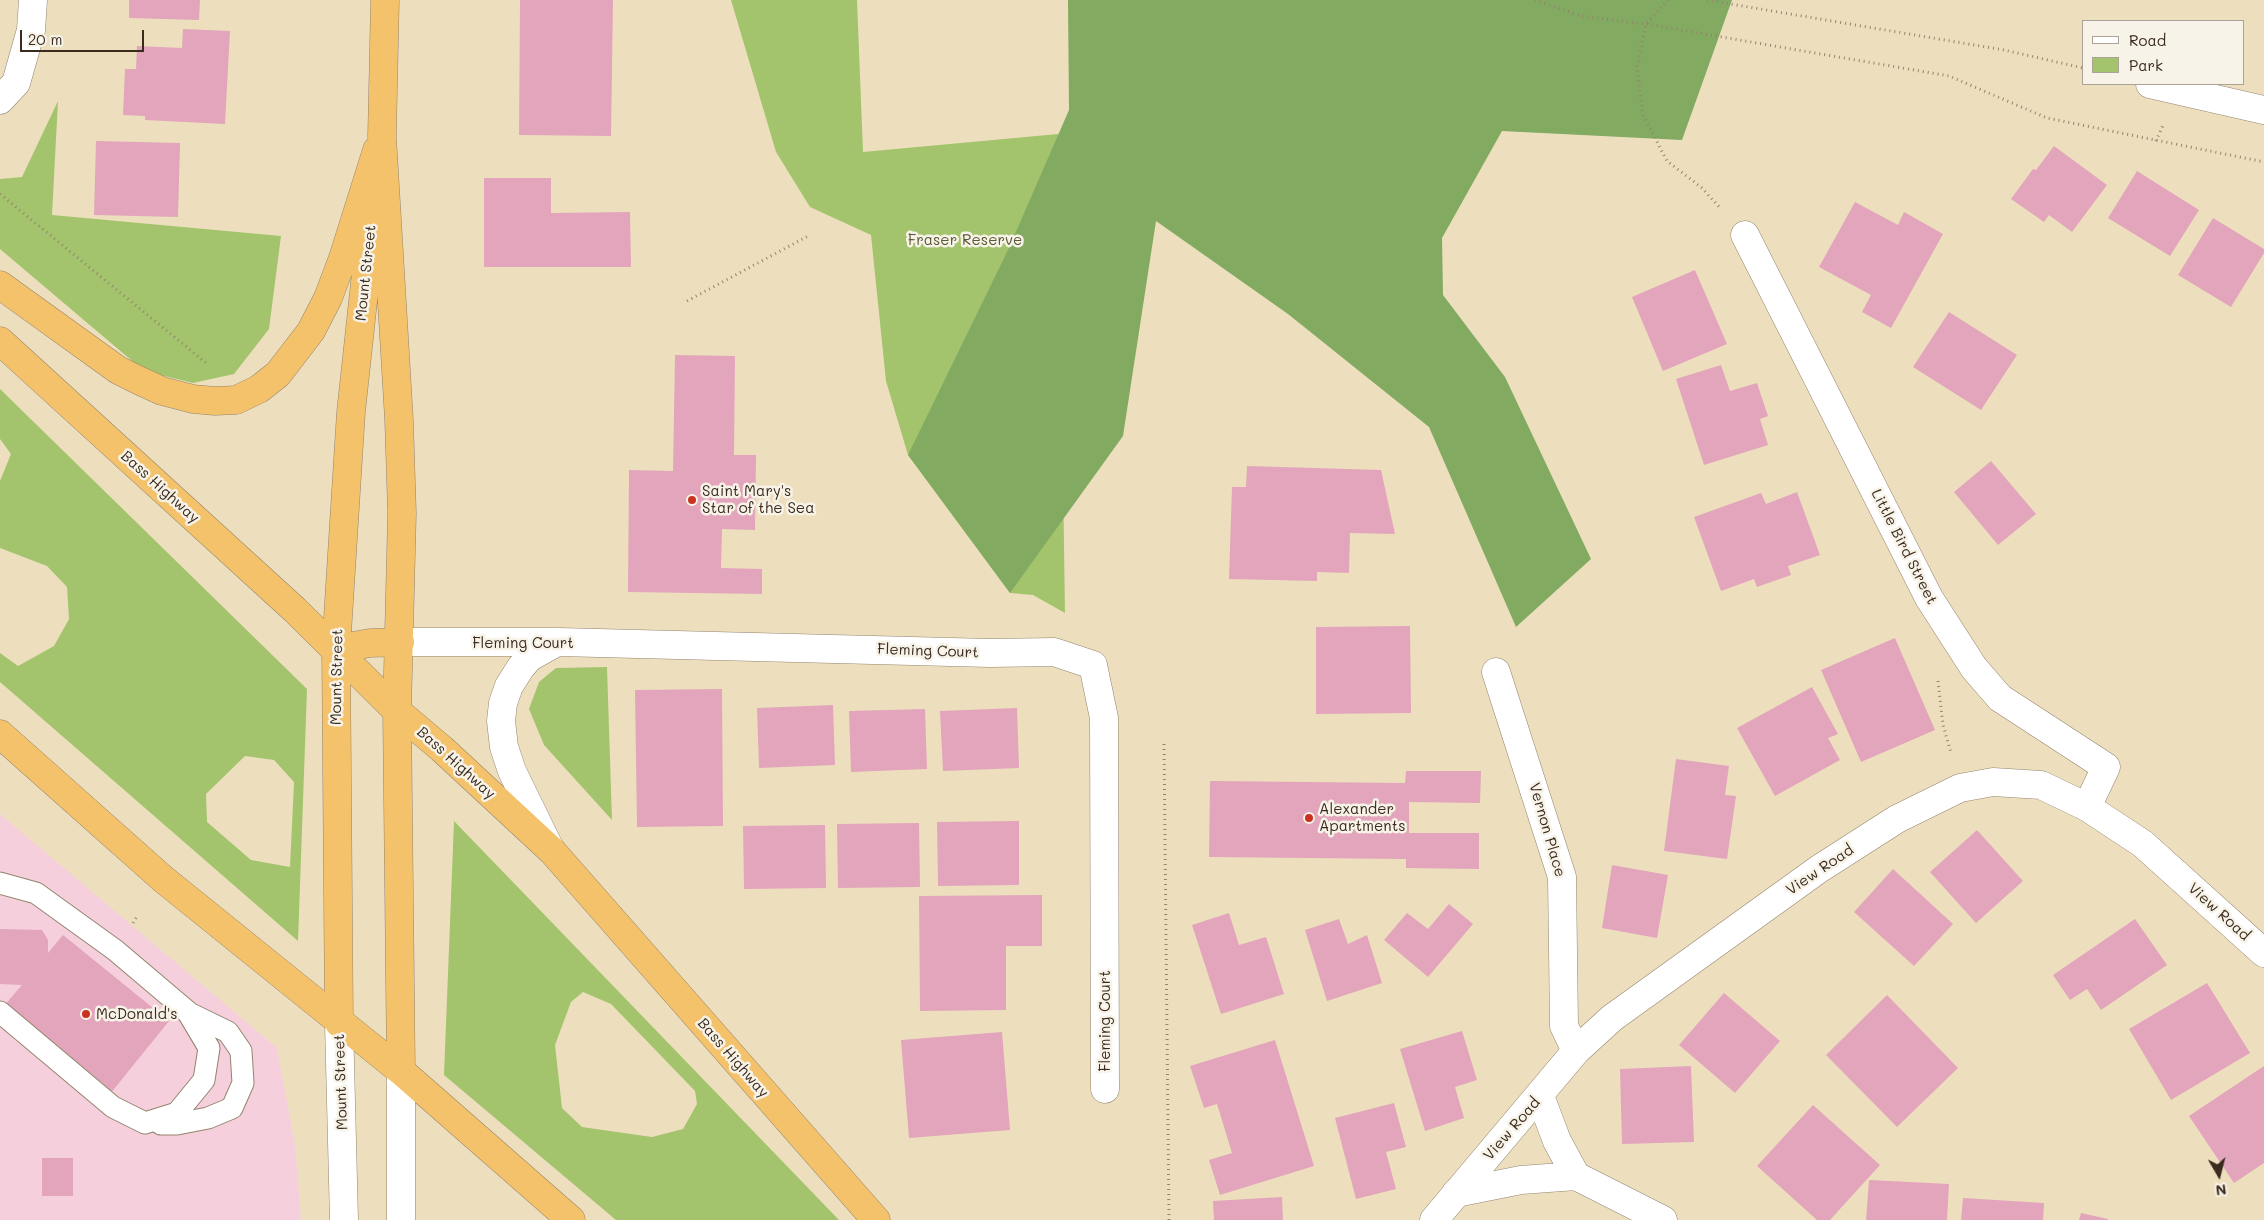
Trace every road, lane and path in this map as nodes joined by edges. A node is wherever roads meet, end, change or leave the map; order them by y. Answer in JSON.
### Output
{"nodes":[{"id":1,"x":32,"y":0,"type":"edge"},
{"id":2,"x":385,"y":0,"type":"edge"},
{"id":3,"x":1535,"y":0,"type":"edge"},
{"id":4,"x":1668,"y":0,"type":"edge"},
{"id":5,"x":1707,"y":0,"type":"edge"},
{"id":6,"x":1646,"y":24,"type":"junction"},
{"id":7,"x":2082,"y":68,"type":"edge"},
{"id":8,"x":2154,"y":85,"type":"edge"},
{"id":9,"x":0,"y":100,"type":"edge"},
{"id":10,"x":2264,"y":110,"type":"edge"},
{"id":11,"x":382,"y":136,"type":"junction"},
{"id":12,"x":2264,"y":162,"type":"edge"},
{"id":13,"x":0,"y":194,"type":"edge"},
{"id":14,"x":810,"y":235,"type":"dead end"},
{"id":15,"x":1745,"y":235,"type":"joint"},
{"id":16,"x":0,"y":285,"type":"edge"},
{"id":17,"x":688,"y":301,"type":"dead end"},
{"id":18,"x":0,"y":341,"type":"edge"},
{"id":19,"x":214,"y":370,"type":"dead end"},
{"id":20,"x":400,"y":642,"type":"junction"},
{"id":21,"x":559,"y":642,"type":"junction"},
{"id":22,"x":336,"y":649,"type":"junction"},
{"id":23,"x":1496,"y":672,"type":"dead end"},
{"id":24,"x":397,"y":711,"type":"junction"},
{"id":25,"x":0,"y":734,"type":"edge"},
{"id":26,"x":1164,"y":744,"type":"dead end"},
{"id":27,"x":2087,"y":807,"type":"junction"},
{"id":28,"x":552,"y":852,"type":"junction"},
{"id":29,"x":0,"y":883,"type":"edge"},
{"id":30,"x":2264,"y":953,"type":"edge"},
{"id":31,"x":187,"y":1011,"type":"junction"},
{"id":32,"x":0,"y":1012,"type":"edge"},
{"id":33,"x":339,"y":1023,"type":"junction"},
{"id":34,"x":1576,"y":1051,"type":"junction"},
{"id":35,"x":401,"y":1071,"type":"junction"},
{"id":36,"x":1105,"y":1089,"type":"dead end"},
{"id":37,"x":1540,"y":1096,"type":"junction"},
{"id":38,"x":145,"y":1123,"type":"junction"},
{"id":39,"x":1576,"y":1176,"type":"junction"},
{"id":40,"x":1456,"y":1194,"type":"junction"},
{"id":41,"x":344,"y":1220,"type":"edge"},
{"id":42,"x":401,"y":1220,"type":"edge"},
{"id":43,"x":570,"y":1220,"type":"edge"},
{"id":44,"x":876,"y":1220,"type":"edge"},
{"id":45,"x":1169,"y":1220,"type":"edge"},
{"id":46,"x":1434,"y":1220,"type":"edge"},
{"id":47,"x":1663,"y":1220,"type":"edge"}],
"edges":[{"from":1,"to":9,"type":"street"},
{"from":2,"to":11,"type":"highway","name":"Mount Street"},
{"from":3,"to":6,"type":"path"},
{"from":4,"to":6,"type":"path"},
{"from":5,"to":7,"type":"path"},
{"from":6,"to":12,"type":"path"},
{"from":6,"to":15,"type":"path"},
{"from":8,"to":10,"type":"street"},
{"from":11,"to":16,"type":"highway"},
{"from":11,"to":20,"type":"highway","name":"Mount Street"},
{"from":11,"to":22,"type":"highway","name":"Mount Street"},
{"from":13,"to":19,"type":"path"},
{"from":14,"to":17,"type":"path"},
{"from":15,"to":27,"type":"street","name":"Little Bird Street"},
{"from":18,"to":22,"type":"highway","name":"Bass Highway"},
{"from":20,"to":21,"type":"street","name":"Fleming Court"},
{"from":20,"to":22,"type":"highway","name":"Fleming Court"},
{"from":20,"to":24,"type":"highway","name":"Mount Street"},
{"from":21,"to":28,"type":"street"},
{"from":21,"to":36,"type":"street","name":"Fleming Court"},
{"from":22,"to":24,"type":"highway","name":"Bass Highway"},
{"from":22,"to":33,"type":"highway","name":"Mount Street"},
{"from":23,"to":34,"type":"street","name":"Vernon Place"},
{"from":24,"to":28,"type":"highway","name":"Bass Highway"},
{"from":24,"to":35,"type":"highway","name":"Mount Street"},
{"from":25,"to":33,"type":"highway"},
{"from":26,"to":45,"type":"path"},
{"from":27,"to":30,"type":"street","name":"View Road"},
{"from":27,"to":34,"type":"street","name":"View Road"},
{"from":28,"to":44,"type":"highway","name":"Bass Highway"},
{"from":29,"to":31,"type":"lane"},
{"from":31,"to":38,"type":"lane"},
{"from":31,"to":38,"type":"lane"},
{"from":32,"to":38,"type":"lane"},
{"from":33,"to":35,"type":"highway"},
{"from":33,"to":41,"type":"street","name":"Mount Street"},
{"from":34,"to":37,"type":"street","name":"View Road"},
{"from":35,"to":42,"type":"street","name":"Mount Street"},
{"from":35,"to":43,"type":"highway"},
{"from":37,"to":39,"type":"street"},
{"from":37,"to":40,"type":"street","name":"View Road"},
{"from":39,"to":40,"type":"street"},
{"from":39,"to":47,"type":"street"},
{"from":40,"to":46,"type":"street","name":"View Road"}]}
